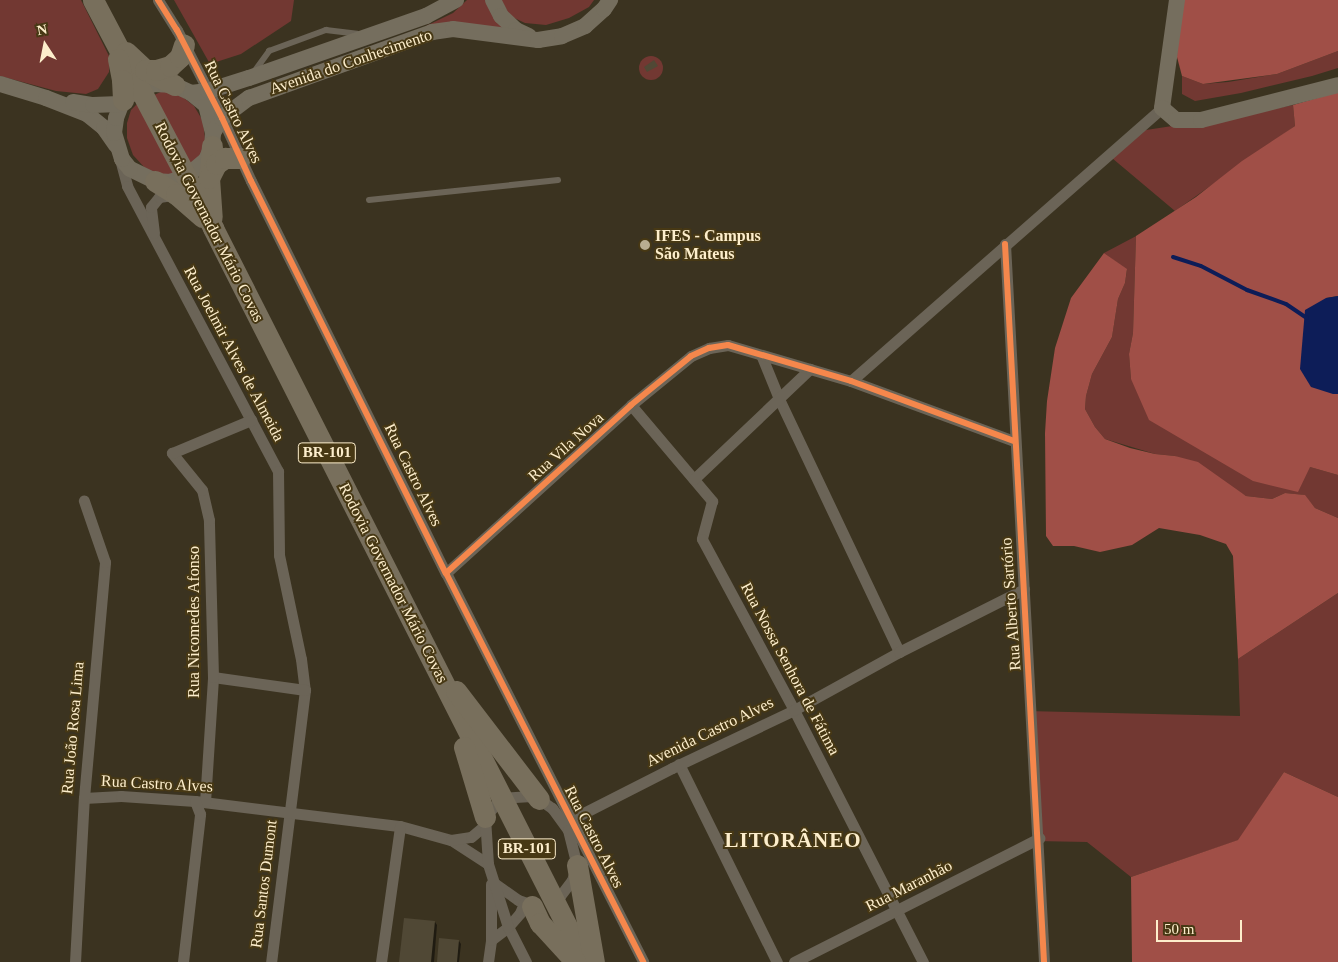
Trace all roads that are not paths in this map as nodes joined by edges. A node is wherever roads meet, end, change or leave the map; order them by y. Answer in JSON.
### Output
{"nodes":[{"id":1,"x":93,"y":0,"type":"edge"},
{"id":2,"x":158,"y":0,"type":"edge"},
{"id":3,"x":456,"y":0,"type":"edge"},
{"id":4,"x":494,"y":0,"type":"edge"},
{"id":5,"x":1177,"y":0,"type":"edge"},
{"id":6,"x":607,"y":3,"type":"edge"},
{"id":7,"x":538,"y":40,"type":"junction"},
{"id":8,"x":184,"y":45,"type":"junction"},
{"id":9,"x":0,"y":84,"type":"edge"},
{"id":10,"x":1338,"y":85,"type":"edge"},
{"id":11,"x":182,"y":89,"type":"junction"},
{"id":12,"x":132,"y":91,"type":"junction"},
{"id":13,"x":208,"y":91,"type":"junction"},
{"id":14,"x":46,"y":98,"type":"junction"},
{"id":15,"x":1162,"y":108,"type":"junction"},
{"id":16,"x":222,"y":118,"type":"junction"},
{"id":17,"x":213,"y":140,"type":"junction"},
{"id":18,"x":117,"y":147,"type":"junction"},
{"id":19,"x":240,"y":158,"type":"junction"},
{"id":20,"x":209,"y":178,"type":"junction"},
{"id":21,"x":558,"y":180,"type":"dead end"},
{"id":22,"x":155,"y":181,"type":"joint"},
{"id":23,"x":181,"y":186,"type":"junction"},
{"id":24,"x":369,"y":200,"type":"dead end"},
{"id":25,"x":213,"y":228,"type":"junction"},
{"id":26,"x":155,"y":240,"type":"junction"},
{"id":27,"x":1005,"y":244,"type":"junction"},
{"id":28,"x":762,"y":357,"type":"junction"},
{"id":29,"x":810,"y":369,"type":"junction"},
{"id":30,"x":851,"y":381,"type":"junction"},
{"id":31,"x":780,"y":400,"type":"junction"},
{"id":32,"x":632,"y":406,"type":"junction"},
{"id":33,"x":251,"y":420,"type":"junction"},
{"id":34,"x":1014,"y":441,"type":"junction"},
{"id":35,"x":694,"y":479,"type":"junction"},
{"id":36,"x":84,"y":501,"type":"dead end"},
{"id":37,"x":446,"y":573,"type":"junction"},
{"id":38,"x":1024,"y":589,"type":"junction"},
{"id":39,"x":899,"y":652,"type":"junction"},
{"id":40,"x":213,"y":677,"type":"junction"},
{"id":41,"x":440,"y":678,"type":"junction"},
{"id":42,"x":304,"y":690,"type":"junction"},
{"id":43,"x":794,"y":710,"type":"junction"},
{"id":44,"x":679,"y":764,"type":"junction"},
{"id":45,"x":84,"y":798,"type":"junction"},
{"id":46,"x":501,"y":798,"type":"junction"},
{"id":47,"x":539,"y":798,"type":"junction"},
{"id":48,"x":200,"y":801,"type":"junction"},
{"id":49,"x":289,"y":811,"type":"junction"},
{"id":50,"x":484,"y":821,"type":"junction"},
{"id":51,"x":567,"y":822,"type":"junction"},
{"id":52,"x":400,"y":826,"type":"junction"},
{"id":53,"x":1039,"y":838,"type":"junction"},
{"id":54,"x":451,"y":840,"type":"junction"},
{"id":55,"x":578,"y":865,"type":"junction"},
{"id":56,"x":491,"y":874,"type":"junction"},
{"id":57,"x":553,"y":901,"type":"junction"},
{"id":58,"x":528,"y":905,"type":"junction"},
{"id":59,"x":897,"y":910,"type":"junction"},
{"id":60,"x":508,"y":927,"type":"junction"},
{"id":61,"x":491,"y":940,"type":"junction"},
{"id":62,"x":75,"y":962,"type":"edge"},
{"id":63,"x":183,"y":962,"type":"edge"},
{"id":64,"x":271,"y":962,"type":"edge"},
{"id":65,"x":381,"y":962,"type":"edge"},
{"id":66,"x":488,"y":962,"type":"edge"},
{"id":67,"x":526,"y":962,"type":"edge"},
{"id":68,"x":576,"y":962,"type":"edge"},
{"id":69,"x":584,"y":962,"type":"edge"},
{"id":70,"x":594,"y":962,"type":"edge"},
{"id":71,"x":643,"y":962,"type":"edge"},
{"id":72,"x":777,"y":962,"type":"edge"},
{"id":73,"x":794,"y":962,"type":"edge"},
{"id":74,"x":923,"y":962,"type":"edge"},
{"id":75,"x":1044,"y":962,"type":"edge"}],
"edges":[{"from":1,"to":12,"type":"highway","name":"Rodovia Governador Mário Covas","number":"BR-101"},
{"from":2,"to":8,"type":"street","name":"Rua Castro Alves"},
{"from":3,"to":13,"type":"main road","name":"Avenida do Conhecimento"},
{"from":4,"to":7,"type":"main road"},
{"from":5,"to":15,"type":"main road"},
{"from":6,"to":7,"type":"main road","name":"Avenida do Conhecimento"},
{"from":7,"to":16,"type":"main road","name":"Avenida do Conhecimento"},
{"from":8,"to":12,"type":"highway"},
{"from":8,"to":13,"type":"street","name":"Rua Castro Alves"},
{"from":9,"to":14,"type":"main road"},
{"from":10,"to":15,"type":"main road"},
{"from":11,"to":12,"type":"highway"},
{"from":11,"to":13,"type":"main road","name":"Avenida do Conhecimento"},
{"from":11,"to":17,"type":"main road"},
{"from":12,"to":14,"type":"main road"},
{"from":12,"to":18,"type":"main road"},
{"from":12,"to":23,"type":"highway","name":"Rodovia Governador Mário Covas","number":"BR-101"},
{"from":13,"to":16,"type":"street","name":"Rua Castro Alves"},
{"from":14,"to":18,"type":"main road"},
{"from":15,"to":27,"type":"street"},
{"from":16,"to":17,"type":"main road","name":"Avenida do Conhecimento"},
{"from":16,"to":19,"type":"street","name":"Rua Castro Alves"},
{"from":17,"to":20,"type":"highway"},
{"from":17,"to":23,"type":"main road","name":"Avenida do Conhecimento"},
{"from":18,"to":22,"type":"main road"},
{"from":18,"to":26,"type":"street","name":"Rua Joelmir Alves de Almeida"},
{"from":19,"to":20,"type":"highway"},
{"from":19,"to":37,"type":"street","name":"Rua Castro Alves"},
{"from":20,"to":25,"type":"highway"},
{"from":21,"to":24,"type":"lane"},
{"from":22,"to":23,"type":"highway"},
{"from":23,"to":25,"type":"highway","name":"Rodovia Governador Mário Covas","number":"BR-101"},
{"from":23,"to":26,"type":"street","name":"Rua Joelmir Alves de Almeida"},
{"from":25,"to":41,"type":"highway","name":"Rodovia Governador Mário Covas","number":"BR-101"},
{"from":26,"to":33,"type":"street","name":"Rua Joelmir Alves de Almeida"},
{"from":27,"to":30,"type":"street"},
{"from":27,"to":34,"type":"street","name":"Rua Alberto Sartório"},
{"from":28,"to":29,"type":"street"},
{"from":28,"to":31,"type":"street"},
{"from":28,"to":32,"type":"street","name":"Rua Vila Nova"},
{"from":29,"to":30,"type":"street"},
{"from":29,"to":31,"type":"street"},
{"from":30,"to":34,"type":"street"},
{"from":31,"to":35,"type":"street"},
{"from":31,"to":39,"type":"street"},
{"from":32,"to":35,"type":"street","name":"Rua Nossa Senhora de Fátima"},
{"from":32,"to":37,"type":"street","name":"Rua Vila Nova"},
{"from":33,"to":40,"type":"street","name":"Rua Nicomedes Afonso"},
{"from":33,"to":42,"type":"street","name":"Rua Joelmir Alves de Almeida"},
{"from":34,"to":38,"type":"street","name":"Rua Alberto Sartório"},
{"from":35,"to":43,"type":"street","name":"Rua Nossa Senhora de Fátima"},
{"from":36,"to":45,"type":"street","name":"Rua João Rosa Lima"},
{"from":37,"to":51,"type":"street","name":"Rua Castro Alves"},
{"from":38,"to":39,"type":"street","name":"Avenida Castro Alves"},
{"from":38,"to":53,"type":"street","name":"Rua Alberto Sartório"},
{"from":39,"to":43,"type":"street","name":"Avenida Castro Alves"},
{"from":40,"to":42,"type":"street"},
{"from":40,"to":48,"type":"street","name":"Rua Nicomedes Afonso"},
{"from":41,"to":46,"type":"highway","name":"Rodovia Governador Mário Covas","number":"BR-101"},
{"from":41,"to":47,"type":"highway"},
{"from":41,"to":50,"type":"highway"},
{"from":42,"to":49,"type":"street","name":"Rua Joelmir Alves de Almeida"},
{"from":43,"to":44,"type":"street","name":"Avenida Castro Alves"},
{"from":43,"to":59,"type":"street","name":"Rua Nossa Senhora de Fátima"},
{"from":44,"to":51,"type":"street","name":"Avenida Castro Alves"},
{"from":44,"to":72,"type":"street"},
{"from":45,"to":48,"type":"street","name":"Rua Castro Alves"},
{"from":45,"to":62,"type":"street","name":"Rua João Rosa Lima"},
{"from":46,"to":47,"type":"street"},
{"from":46,"to":50,"type":"street"},
{"from":46,"to":57,"type":"highway","name":"Rodovia Governador Mário Covas","number":"BR-101"},
{"from":47,"to":51,"type":"street"},
{"from":48,"to":49,"type":"street","name":"Rua Castro Alves"},
{"from":48,"to":63,"type":"street","name":"Rua Nicomedes Afonso"},
{"from":49,"to":52,"type":"street","name":"Rua Castro Alves"},
{"from":49,"to":64,"type":"street","name":"Rua Santos Dumont"},
{"from":50,"to":54,"type":"street"},
{"from":50,"to":56,"type":"street"},
{"from":51,"to":55,"type":"street"},
{"from":51,"to":71,"type":"street","name":"Rua Castro Alves"},
{"from":52,"to":54,"type":"street","name":"Rua Castro Alves"},
{"from":52,"to":65,"type":"street"},
{"from":53,"to":59,"type":"street","name":"Rua Maranhão"},
{"from":53,"to":75,"type":"street","name":"Rua Alberto Sartório"},
{"from":54,"to":56,"type":"street","name":"Rua Castro Alves"},
{"from":55,"to":57,"type":"street"},
{"from":55,"to":70,"type":"highway"},
{"from":56,"to":58,"type":"street"},
{"from":56,"to":60,"type":"street"},
{"from":56,"to":61,"type":"street"},
{"from":57,"to":58,"type":"street"},
{"from":57,"to":69,"type":"highway","name":"Rodovia Governador Mário Covas","number":"BR-101"},
{"from":58,"to":60,"type":"street"},
{"from":58,"to":68,"type":"highway"},
{"from":59,"to":73,"type":"street","name":"Rua Maranhão"},
{"from":59,"to":74,"type":"street","name":"Rua Nossa Senhora de Fátima"},
{"from":60,"to":61,"type":"street"},
{"from":60,"to":67,"type":"street"},
{"from":61,"to":66,"type":"street"}]}
